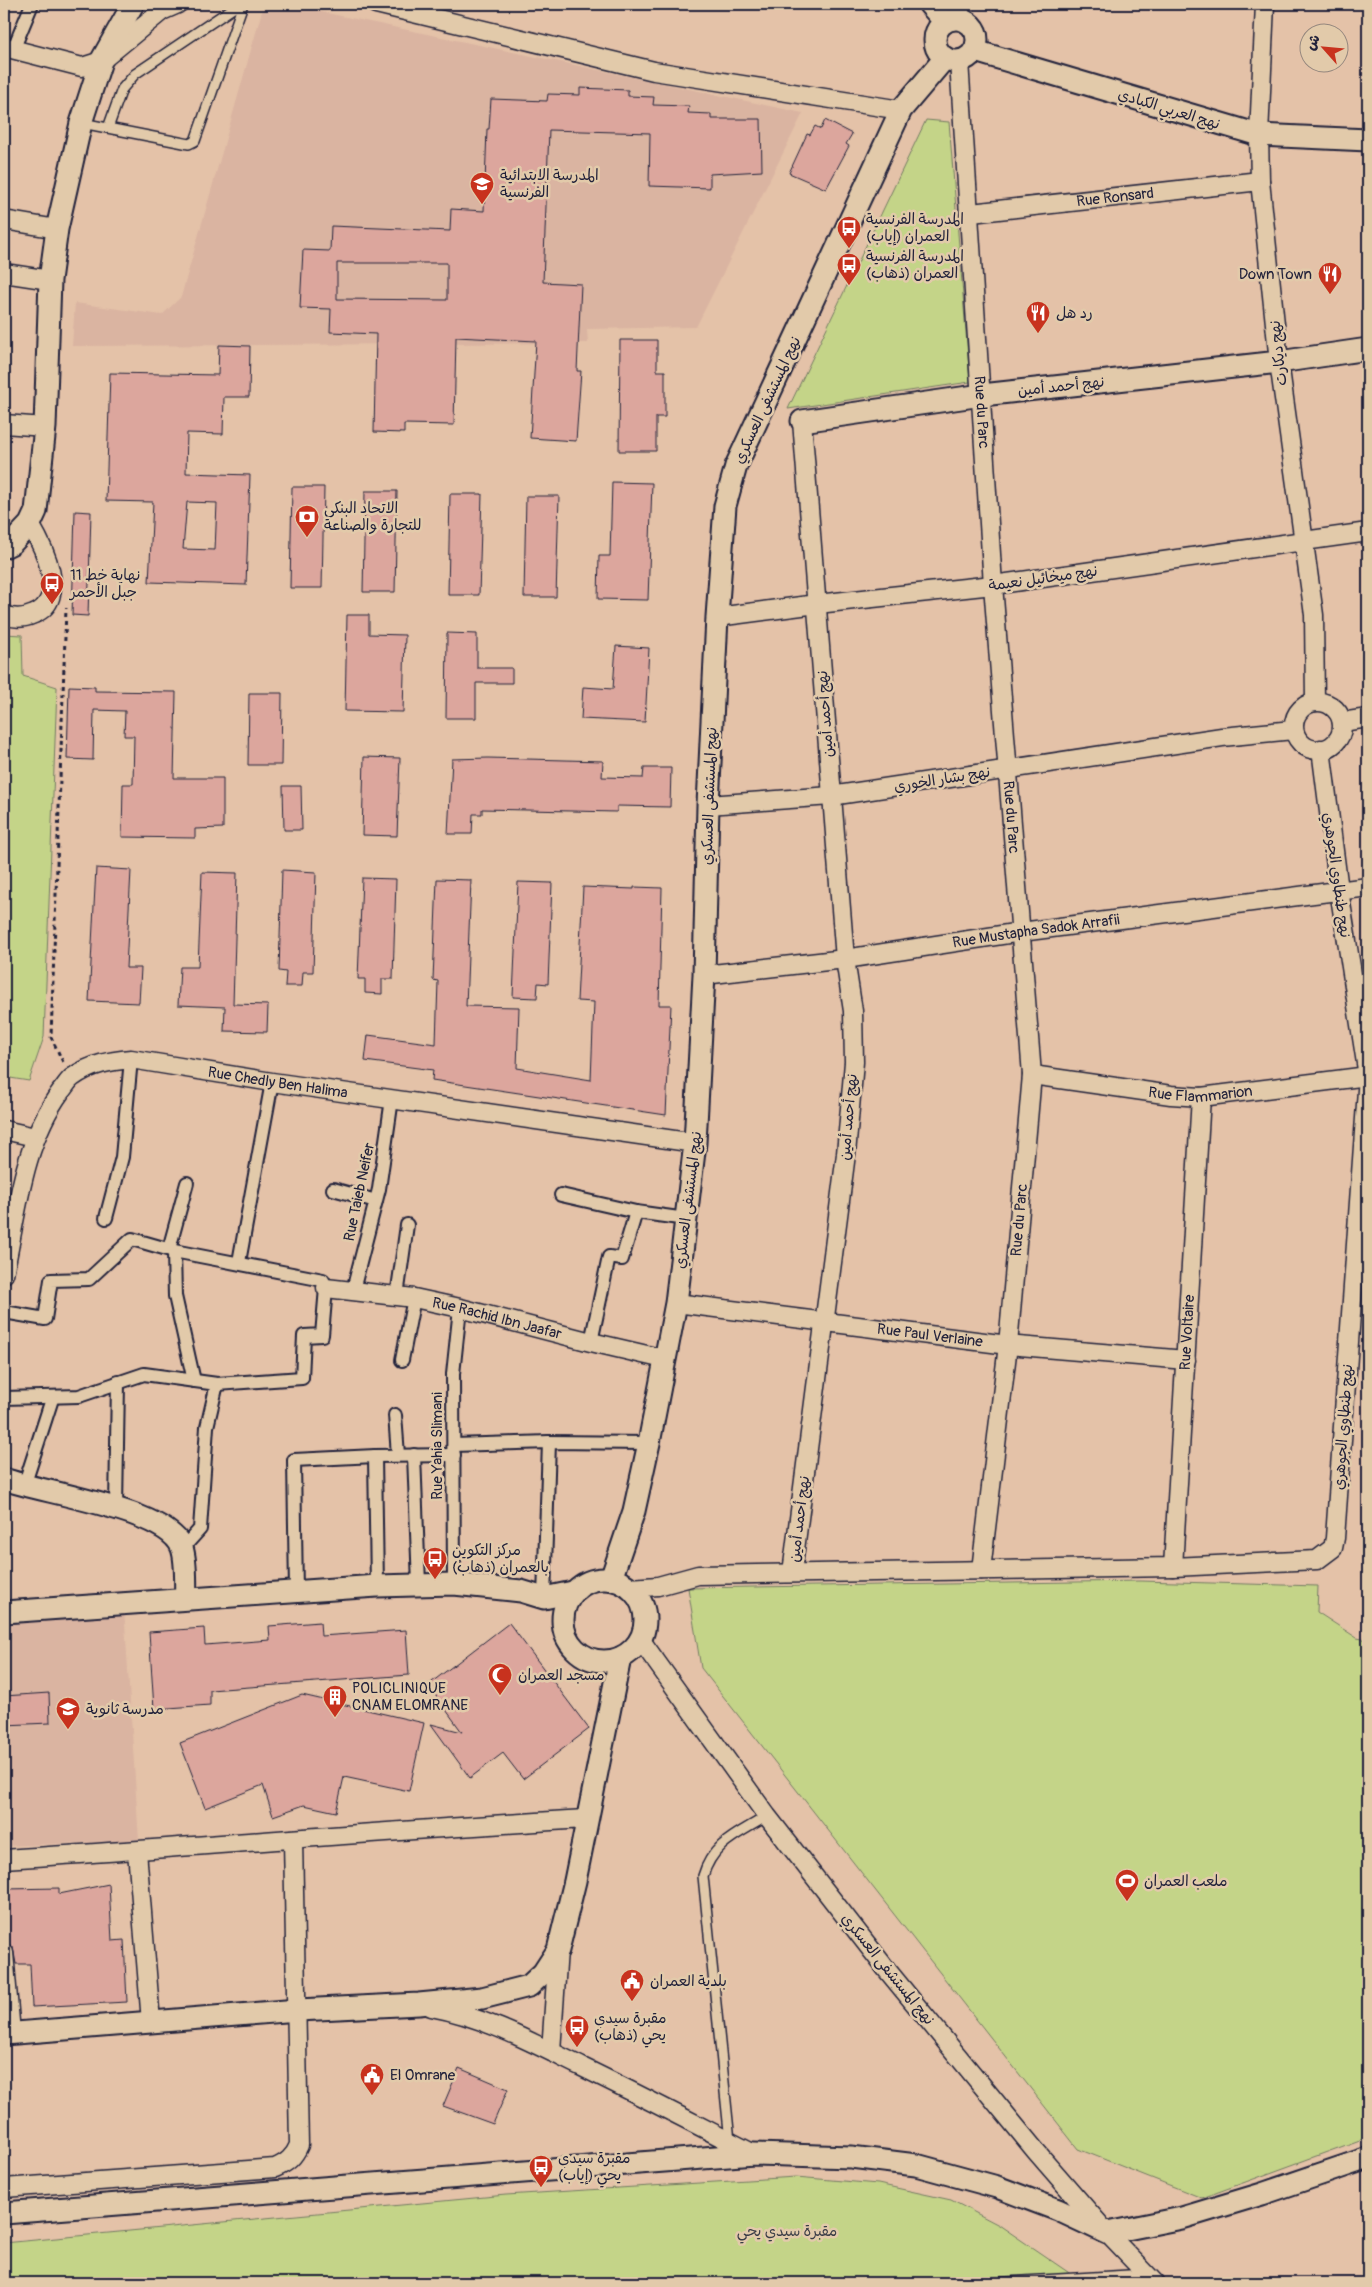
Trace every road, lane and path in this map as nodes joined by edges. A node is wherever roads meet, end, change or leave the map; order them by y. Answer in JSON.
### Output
{"nodes":[{"id":1,"x":32,"y":4,"type":"edge"},
{"id":2,"x":133,"y":4,"type":"edge"},
{"id":3,"x":178,"y":4,"type":"edge"},
{"id":4,"x":239,"y":4,"type":"edge"},
{"id":5,"x":376,"y":4,"type":"edge"},
{"id":6,"x":929,"y":4,"type":"edge"},
{"id":7,"x":1265,"y":4,"type":"edge"},
{"id":8,"x":955,"y":15,"type":"edge"},
{"id":9,"x":8,"y":49,"type":"edge"},
{"id":10,"x":960,"y":56,"type":"junction"},
{"id":11,"x":101,"y":61,"type":"junction"},
{"id":12,"x":901,"y":110,"type":"junction"},
{"id":13,"x":81,"y":123,"type":"junction"},
{"id":14,"x":108,"y":128,"type":"junction"},
{"id":15,"x":1259,"y":135,"type":"junction"},
{"id":16,"x":1368,"y":140,"type":"edge"},
{"id":17,"x":1260,"y":181,"type":"junction"},
{"id":18,"x":971,"y":213,"type":"junction"},
{"id":19,"x":4,"y":220,"type":"edge"},
{"id":20,"x":57,"y":229,"type":"junction"},
{"id":21,"x":4,"y":273,"type":"edge"},
{"id":22,"x":50,"y":280,"type":"junction"},
{"id":23,"x":1368,"y":349,"type":"edge"},
{"id":24,"x":1278,"y":362,"type":"junction"},
{"id":25,"x":982,"y":395,"type":"junction"},
{"id":26,"x":802,"y":421,"type":"joint"},
{"id":27,"x":4,"y":424,"type":"edge"},
{"id":28,"x":45,"y":427,"type":"junction"},
{"id":29,"x":30,"y":524,"type":"junction"},
{"id":30,"x":1368,"y":532,"type":"edge"},
{"id":31,"x":7,"y":540,"type":"edge"},
{"id":32,"x":1302,"y":541,"type":"junction"},
{"id":33,"x":993,"y":585,"type":"junction"},
{"id":34,"x":52,"y":589,"type":"junction"},
{"id":35,"x":817,"y":604,"type":"junction"},
{"id":36,"x":4,"y":615,"type":"edge"},
{"id":37,"x":717,"y":618,"type":"junction"},
{"id":38,"x":1315,"y":702,"type":"junction"},
{"id":39,"x":1368,"y":718,"type":"edge"},
{"id":40,"x":1342,"y":722,"type":"junction"},
{"id":41,"x":1294,"y":730,"type":"junction"},
{"id":42,"x":1321,"y":749,"type":"junction"},
{"id":43,"x":1008,"y":769,"type":"junction"},
{"id":44,"x":831,"y":796,"type":"junction"},
{"id":45,"x":708,"y":805,"type":"junction"},
{"id":46,"x":1368,"y":886,"type":"edge"},
{"id":47,"x":1339,"y":890,"type":"junction"},
{"id":48,"x":1021,"y":932,"type":"junction"},
{"id":49,"x":845,"y":959,"type":"junction"},
{"id":50,"x":704,"y":975,"type":"junction"},
{"id":51,"x":131,"y":1060,"type":"junction"},
{"id":52,"x":1032,"y":1075,"type":"junction"},
{"id":53,"x":1368,"y":1076,"type":"edge"},
{"id":54,"x":71,"y":1078,"type":"junction"},
{"id":55,"x":272,"y":1082,"type":"junction"},
{"id":56,"x":1201,"y":1097,"type":"junction"},
{"id":57,"x":392,"y":1099,"type":"junction"},
{"id":58,"x":4,"y":1130,"type":"edge"},
{"id":59,"x":36,"y":1137,"type":"junction"},
{"id":60,"x":695,"y":1143,"type":"junction"},
{"id":61,"x":187,"y":1184,"type":"dead end"},
{"id":62,"x":333,"y":1189,"type":"dead end"},
{"id":63,"x":561,"y":1195,"type":"dead end"},
{"id":64,"x":376,"y":1200,"type":"junction"},
{"id":65,"x":636,"y":1212,"type":"junction"},
{"id":66,"x":106,"y":1218,"type":"dead end"},
{"id":67,"x":686,"y":1219,"type":"junction"},
{"id":68,"x":407,"y":1225,"type":"dead end"},
{"id":69,"x":172,"y":1250,"type":"junction"},
{"id":70,"x":239,"y":1262,"type":"junction"},
{"id":71,"x":4,"y":1274,"type":"edge"},
{"id":72,"x":326,"y":1288,"type":"junction"},
{"id":73,"x":353,"y":1290,"type":"junction"},
{"id":74,"x":406,"y":1297,"type":"junction"},
{"id":75,"x":676,"y":1303,"type":"junction"},
{"id":76,"x":460,"y":1308,"type":"junction"},
{"id":77,"x":4,"y":1312,"type":"edge"},
{"id":78,"x":824,"y":1320,"type":"junction"},
{"id":79,"x":590,"y":1342,"type":"junction"},
{"id":80,"x":1008,"y":1345,"type":"junction"},
{"id":81,"x":664,"y":1359,"type":"junction"},
{"id":82,"x":402,"y":1360,"type":"dead end"},
{"id":83,"x":1186,"y":1360,"type":"junction"},
{"id":84,"x":194,"y":1381,"type":"junction"},
{"id":85,"x":118,"y":1382,"type":"junction"},
{"id":86,"x":217,"y":1384,"type":"junction"},
{"id":87,"x":4,"y":1398,"type":"edge"},
{"id":88,"x":52,"y":1399,"type":"junction"},
{"id":89,"x":395,"y":1415,"type":"dead end"},
{"id":90,"x":549,"y":1442,"type":"junction"},
{"id":91,"x":649,"y":1443,"type":"junction"},
{"id":92,"x":454,"y":1450,"type":"junction"},
{"id":93,"x":414,"y":1455,"type":"junction"},
{"id":94,"x":375,"y":1456,"type":"junction"},
{"id":95,"x":398,"y":1456,"type":"junction"},
{"id":96,"x":14,"y":1483,"type":"edge"},
{"id":97,"x":116,"y":1508,"type":"junction"},
{"id":98,"x":182,"y":1549,"type":"junction"},
{"id":99,"x":1173,"y":1567,"type":"junction"},
{"id":100,"x":981,"y":1570,"type":"junction"},
{"id":101,"x":792,"y":1573,"type":"junction"},
{"id":102,"x":419,"y":1584,"type":"junction"},
{"id":103,"x":454,"y":1584,"type":"junction"},
{"id":104,"x":620,"y":1584,"type":"junction"},
{"id":105,"x":377,"y":1586,"type":"junction"},
{"id":106,"x":296,"y":1592,"type":"junction"},
{"id":107,"x":573,"y":1592,"type":"junction"},
{"id":108,"x":186,"y":1598,"type":"junction"},
{"id":109,"x":544,"y":1598,"type":"junction"},
{"id":110,"x":4,"y":1612,"type":"edge"},
{"id":111,"x":640,"y":1639,"type":"junction"},
{"id":112,"x":620,"y":1658,"type":"junction"},
{"id":113,"x":767,"y":1816,"type":"junction"},
{"id":114,"x":587,"y":1818,"type":"junction"},
{"id":115,"x":293,"y":1840,"type":"junction"},
{"id":116,"x":137,"y":1851,"type":"junction"},
{"id":117,"x":4,"y":1859,"type":"edge"},
{"id":118,"x":558,"y":1950,"type":"junction"},
{"id":119,"x":4,"y":1953,"type":"edge"},
{"id":120,"x":419,"y":2004,"type":"junction"},
{"id":121,"x":298,"y":2010,"type":"junction"},
{"id":122,"x":150,"y":2022,"type":"junction"},
{"id":123,"x":7,"y":2033,"type":"edge"},
{"id":124,"x":551,"y":2051,"type":"junction"},
{"id":125,"x":730,"y":2142,"type":"junction"},
{"id":126,"x":754,"y":2154,"type":"junction"},
{"id":127,"x":1368,"y":2158,"type":"edge"},
{"id":128,"x":4,"y":2188,"type":"edge"},
{"id":129,"x":4,"y":2213,"type":"edge"},
{"id":130,"x":1107,"y":2233,"type":"junction"},
{"id":131,"x":1151,"y":2278,"type":"edge"},
{"id":132,"x":989,"y":2283,"type":"edge"}],
"edges":[{"from":1,"to":9,"type":"street"},
{"from":2,"to":11,"type":"street"},
{"from":3,"to":11,"type":"street"},
{"from":4,"to":14,"type":"lane"},
{"from":4,"to":14,"type":"lane"},
{"from":5,"to":12,"type":"street"},
{"from":6,"to":8,"type":"street"},
{"from":7,"to":15,"type":"street","name":"نهج ديكارت"},
{"from":8,"to":10,"type":"street"},
{"from":8,"to":10,"type":"street"},
{"from":9,"to":11,"type":"street"},
{"from":10,"to":12,"type":"street","name":"نهج المستشفى العسكري"},
{"from":10,"to":15,"type":"street","name":"نهج العربي الكبادي"},
{"from":10,"to":18,"type":"street","name":"Rue du Parc"},
{"from":11,"to":13,"type":"street"},
{"from":12,"to":37,"type":"street","name":"نهج المستشفى العسكري"},
{"from":13,"to":14,"type":"lane"},
{"from":13,"to":20,"type":"street"},
{"from":15,"to":16,"type":"street","name":"نهج العربي الكبادي"},
{"from":15,"to":17,"type":"street","name":"نهج ديكارت"},
{"from":17,"to":18,"type":"street","name":"Rue Ronsard"},
{"from":17,"to":24,"type":"street","name":"نهج ديكارت"},
{"from":18,"to":25,"type":"street","name":"Rue du Parc"},
{"from":19,"to":20,"type":"street"},
{"from":20,"to":22,"type":"street"},
{"from":21,"to":22,"type":"street"},
{"from":22,"to":28,"type":"street"},
{"from":23,"to":24,"type":"street","name":"نهج أحمد أمين"},
{"from":24,"to":25,"type":"street","name":"نهج أحمد أمين"},
{"from":24,"to":32,"type":"street","name":"نهج ديكارت"},
{"from":25,"to":26,"type":"street","name":"نهج أحمد أمين"},
{"from":25,"to":33,"type":"street","name":"Rue du Parc"},
{"from":26,"to":35,"type":"street","name":"نهج أحمد أمين"},
{"from":27,"to":28,"type":"street"},
{"from":28,"to":29,"type":"street"},
{"from":29,"to":31,"type":"street"},
{"from":29,"to":34,"type":"street"},
{"from":30,"to":32,"type":"street","name":"نهج ميخائيل نعيمة"},
{"from":32,"to":33,"type":"street","name":"نهج ميخائيل نعيمة"},
{"from":32,"to":38,"type":"street","name":"نهج ديكارت"},
{"from":33,"to":35,"type":"street","name":"نهج ميخائيل نعيمة"},
{"from":33,"to":43,"type":"street","name":"Rue du Parc"},
{"from":34,"to":36,"type":"street"},
{"from":34,"to":54,"type":"path"},
{"from":35,"to":37,"type":"street","name":"نهج ميخائيل نعيمة"},
{"from":35,"to":44,"type":"street","name":"نهج أحمد أمين"},
{"from":37,"to":45,"type":"street","name":"نهج المستشفى العسكري"},
{"from":38,"to":40,"type":"street"},
{"from":38,"to":41,"type":"street"},
{"from":39,"to":40,"type":"street"},
{"from":40,"to":42,"type":"street"},
{"from":41,"to":42,"type":"street"},
{"from":41,"to":43,"type":"street","name":"نهج بشار الخوري"},
{"from":42,"to":47,"type":"street","name":"نهج طنطاوي الجوهري"},
{"from":43,"to":44,"type":"street","name":"نهج بشار الخوري"},
{"from":43,"to":48,"type":"street","name":"Rue du Parc"},
{"from":44,"to":45,"type":"street","name":"نهج بشار الخوري"},
{"from":44,"to":49,"type":"street","name":"نهج أحمد أمين"},
{"from":45,"to":50,"type":"street","name":"نهج المستشفى العسكري"},
{"from":46,"to":47,"type":"street","name":"Rue Mustapha Sadok Arrafii"},
{"from":47,"to":48,"type":"street","name":"Rue Mustapha Sadok Arrafii"},
{"from":47,"to":53,"type":"street","name":"نهج طنطاوي الجوهري"},
{"from":48,"to":49,"type":"street","name":"Rue Mustapha Sadok Arrafii"},
{"from":48,"to":52,"type":"street","name":"Rue du Parc"},
{"from":49,"to":50,"type":"street","name":"Rue Mustapha Sadok Arrafii"},
{"from":49,"to":78,"type":"street","name":"نهج أحمد أمين"},
{"from":50,"to":60,"type":"street","name":"نهج المستشفى العسكري"},
{"from":51,"to":54,"type":"street","name":"Rue Chedly Ben Halima"},
{"from":51,"to":55,"type":"street","name":"Rue Chedly Ben Halima"},
{"from":51,"to":66,"type":"street"},
{"from":52,"to":56,"type":"street","name":"Rue Flammarion"},
{"from":52,"to":80,"type":"street","name":"Rue du Parc"},
{"from":53,"to":56,"type":"street","name":"Rue Flammarion"},
{"from":53,"to":99,"type":"street","name":"نهج طنطاوي الجوهري"},
{"from":54,"to":59,"type":"street","name":"Rue Chedly Ben Halima"},
{"from":55,"to":57,"type":"street","name":"Rue Chedly Ben Halima"},
{"from":55,"to":70,"type":"street"},
{"from":56,"to":83,"type":"street","name":"Rue Voltaire"},
{"from":57,"to":60,"type":"street","name":"Rue Chedly Ben Halima"},
{"from":57,"to":64,"type":"street","name":"Rue Taieb Neifer"},
{"from":58,"to":59,"type":"street"},
{"from":59,"to":71,"type":"street","name":"Rue Chedly Ben Halima"},
{"from":60,"to":67,"type":"street","name":"نهج المستشفى العسكري"},
{"from":61,"to":69,"type":"street"},
{"from":62,"to":64,"type":"street"},
{"from":63,"to":65,"type":"street"},
{"from":64,"to":73,"type":"street","name":"Rue Taieb Neifer"},
{"from":65,"to":67,"type":"street"},
{"from":65,"to":79,"type":"street"},
{"from":67,"to":75,"type":"street","name":"نهج المستشفى العسكري"},
{"from":68,"to":74,"type":"street"},
{"from":69,"to":70,"type":"street"},
{"from":69,"to":77,"type":"street"},
{"from":69,"to":84,"type":"street"},
{"from":70,"to":72,"type":"street"},
{"from":72,"to":73,"type":"street","name":"Rue Rachid Ibn Jaafar"},
{"from":72,"to":86,"type":"street"},
{"from":73,"to":74,"type":"street","name":"Rue Rachid Ibn Jaafar"},
{"from":74,"to":76,"type":"street","name":"Rue Rachid Ibn Jaafar"},
{"from":74,"to":82,"type":"street"},
{"from":75,"to":78,"type":"street","name":"Rue Paul Verlaine"},
{"from":75,"to":81,"type":"street","name":"نهج المستشفى العسكري"},
{"from":76,"to":79,"type":"street","name":"Rue Rachid Ibn Jaafar"},
{"from":76,"to":92,"type":"street","name":"Rue Yahia Slimani"},
{"from":78,"to":80,"type":"street","name":"Rue Paul Verlaine"},
{"from":78,"to":101,"type":"street","name":"نهج أحمد أمين"},
{"from":79,"to":81,"type":"street","name":"Rue Rachid Ibn Jaafar"},
{"from":80,"to":83,"type":"street","name":"Rue Paul Verlaine"},
{"from":80,"to":100,"type":"street","name":"Rue du Parc"},
{"from":81,"to":91,"type":"street","name":"نهج المستشفى العسكري"},
{"from":83,"to":99,"type":"street","name":"Rue Voltaire"},
{"from":84,"to":85,"type":"street"},
{"from":84,"to":86,"type":"street"},
{"from":85,"to":88,"type":"street"},
{"from":85,"to":97,"type":"street"},
{"from":86,"to":98,"type":"street"},
{"from":87,"to":88,"type":"street"},
{"from":88,"to":96,"type":"street"},
{"from":89,"to":95,"type":"street"},
{"from":90,"to":91,"type":"street"},
{"from":90,"to":92,"type":"street"},
{"from":90,"to":109,"type":"street"},
{"from":91,"to":104,"type":"street","name":"نهج المستشفى العسكري"},
{"from":92,"to":93,"type":"street"},
{"from":92,"to":103,"type":"street","name":"Rue Yahia Slimani"},
{"from":93,"to":95,"type":"street"},
{"from":93,"to":102,"type":"street"},
{"from":94,"to":95,"type":"street"},
{"from":94,"to":105,"type":"street"},
{"from":94,"to":106,"type":"street"},
{"from":96,"to":97,"type":"street"},
{"from":97,"to":98,"type":"street"},
{"from":98,"to":108,"type":"street"},
{"from":99,"to":100,"type":"street"},
{"from":100,"to":101,"type":"street"},
{"from":101,"to":104,"type":"street"},
{"from":102,"to":103,"type":"street"},
{"from":102,"to":105,"type":"street"},
{"from":103,"to":109,"type":"street"},
{"from":104,"to":107,"type":"street"},
{"from":104,"to":111,"type":"street"},
{"from":105,"to":106,"type":"street"},
{"from":106,"to":108,"type":"street"},
{"from":107,"to":109,"type":"street"},
{"from":107,"to":112,"type":"street"},
{"from":108,"to":110,"type":"street"},
{"from":111,"to":112,"type":"street"},
{"from":111,"to":113,"type":"street","name":"نهج المستشفى العسكري"},
{"from":112,"to":114,"type":"street"},
{"from":113,"to":125,"type":"lane"},
{"from":113,"to":130,"type":"street","name":"نهج المستشفى العسكري"},
{"from":114,"to":115,"type":"street"},
{"from":114,"to":118,"type":"street"},
{"from":115,"to":116,"type":"street"},
{"from":115,"to":121,"type":"street"},
{"from":116,"to":117,"type":"street"},
{"from":116,"to":122,"type":"street"},
{"from":118,"to":120,"type":"street"},
{"from":118,"to":124,"type":"street"},
{"from":119,"to":123,"type":"street"},
{"from":120,"to":121,"type":"street"},
{"from":120,"to":124,"type":"street"},
{"from":121,"to":122,"type":"street"},
{"from":121,"to":128,"type":"street"},
{"from":122,"to":123,"type":"street"},
{"from":124,"to":125,"type":"street"},
{"from":125,"to":126,"type":"street"},
{"from":126,"to":129,"type":"street"},
{"from":126,"to":130,"type":"street"},
{"from":127,"to":130,"type":"street"},
{"from":130,"to":131,"type":"street","name":"نهج المستشفى العسكري"},
{"from":131,"to":132,"type":"lane"}]}
